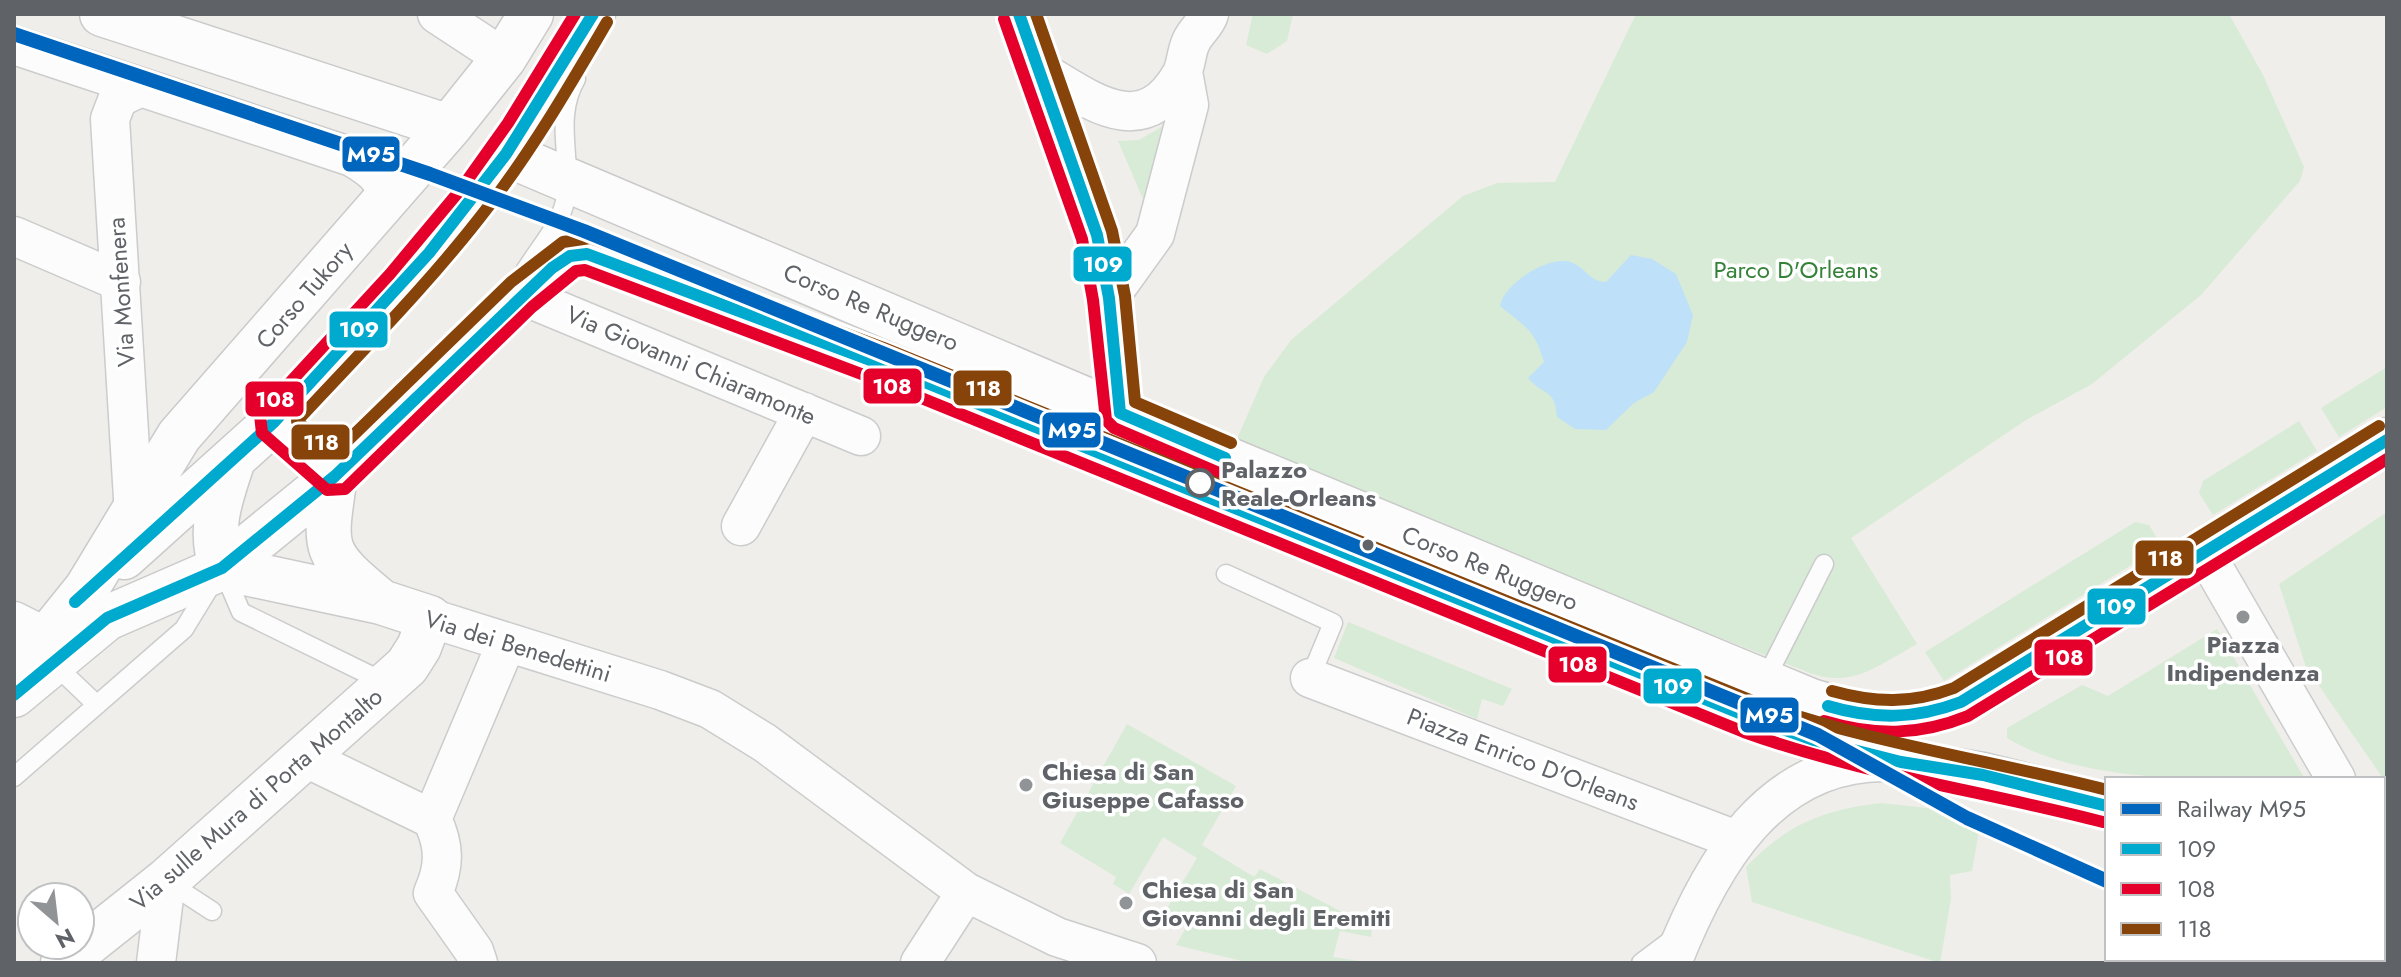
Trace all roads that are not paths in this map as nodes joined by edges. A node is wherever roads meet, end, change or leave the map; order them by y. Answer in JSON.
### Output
{"nodes":[{"id":1,"x":437,"y":14,"type":"edge"},
{"id":2,"x":593,"y":14,"type":"edge"},
{"id":3,"x":614,"y":14,"type":"edge"},
{"id":4,"x":1019,"y":14,"type":"edge"},
{"id":5,"x":105,"y":15,"type":"edge"},
{"id":6,"x":519,"y":29,"type":"edge"},
{"id":7,"x":1191,"y":35,"type":"edge"},
{"id":8,"x":14,"y":45,"type":"edge"},
{"id":9,"x":1039,"y":70,"type":"junction"},
{"id":10,"x":141,"y":87,"type":"junction"},
{"id":11,"x":338,"y":91,"type":"junction"},
{"id":12,"x":449,"y":127,"type":"junction"},
{"id":13,"x":324,"y":147,"type":"junction"},
{"id":14,"x":506,"y":154,"type":"junction"},
{"id":15,"x":566,"y":178,"type":"junction"},
{"id":16,"x":388,"y":199,"type":"junction"},
{"id":17,"x":14,"y":236,"type":"edge"},
{"id":18,"x":587,"y":254,"type":"joint"},
{"id":19,"x":121,"y":282,"type":"junction"},
{"id":20,"x":1109,"y":298,"type":"junction"},
{"id":21,"x":508,"y":308,"type":"junction"},
{"id":22,"x":804,"y":412,"type":"junction"},
{"id":23,"x":1120,"y":413,"type":"junction"},
{"id":24,"x":274,"y":422,"type":"junction"},
{"id":25,"x":861,"y":436,"type":"dead end"},
{"id":26,"x":2387,"y":440,"type":"edge"},
{"id":27,"x":232,"y":463,"type":"junction"},
{"id":28,"x":335,"y":476,"type":"junction"},
{"id":29,"x":134,"y":515,"type":"junction"},
{"id":30,"x":741,"y":526,"type":"dead end"},
{"id":31,"x":2205,"y":553,"type":"junction"},
{"id":32,"x":1824,"y":564,"type":"dead end"},
{"id":33,"x":222,"y":568,"type":"junction"},
{"id":34,"x":1226,"y":574,"type":"dead end"},
{"id":35,"x":87,"y":588,"type":"junction"},
{"id":36,"x":381,"y":602,"type":"junction"},
{"id":37,"x":430,"y":618,"type":"junction"},
{"id":38,"x":37,"y":640,"type":"edge"},
{"id":39,"x":506,"y":644,"type":"junction"},
{"id":40,"x":1310,"y":678,"type":"joint"},
{"id":41,"x":14,"y":682,"type":"edge"},
{"id":42,"x":1764,"y":682,"type":"junction"},
{"id":43,"x":387,"y":683,"type":"junction"},
{"id":44,"x":1978,"y":693,"type":"junction"},
{"id":45,"x":14,"y":695,"type":"edge"},
{"id":46,"x":97,"y":705,"type":"junction"},
{"id":47,"x":304,"y":757,"type":"junction"},
{"id":48,"x":1901,"y":762,"type":"junction"},
{"id":49,"x":1983,"y":775,"type":"junction"},
{"id":50,"x":14,"y":777,"type":"edge"},
{"id":51,"x":2335,"y":777,"type":"edge"},
{"id":52,"x":2105,"y":806,"type":"edge"},
{"id":53,"x":432,"y":819,"type":"junction"},
{"id":54,"x":1736,"y":840,"type":"junction"},
{"id":55,"x":166,"y":881,"type":"junction"},
{"id":56,"x":966,"y":892,"type":"junction"},
{"id":57,"x":212,"y":911,"type":"dead end"},
{"id":58,"x":943,"y":947,"type":"edge"},
{"id":59,"x":1678,"y":947,"type":"edge"},
{"id":60,"x":63,"y":963,"type":"edge"},
{"id":61,"x":156,"y":963,"type":"edge"},
{"id":62,"x":478,"y":963,"type":"edge"},
{"id":63,"x":920,"y":963,"type":"edge"},
{"id":64,"x":1137,"y":963,"type":"edge"},
{"id":65,"x":1641,"y":963,"type":"edge"}],
"edges":[{"from":1,"to":6,"type":"street"},
{"from":2,"to":14,"type":"main road","name":"Corso Tukory"},
{"from":3,"to":15,"type":"lane"},
{"from":4,"to":9,"type":"main road"},
{"from":5,"to":11,"type":"main road"},
{"from":6,"to":12,"type":"main road","name":"Corso Tukory"},
{"from":7,"to":9,"type":"street"},
{"from":7,"to":20,"type":"street"},
{"from":8,"to":10,"type":"street"},
{"from":9,"to":20,"type":"main road"},
{"from":10,"to":13,"type":"street"},
{"from":10,"to":19,"type":"street","name":"Via Monfenera"},
{"from":11,"to":12,"type":"main road"},
{"from":11,"to":13,"type":"street"},
{"from":12,"to":16,"type":"main road","name":"Corso Tukory"},
{"from":13,"to":16,"type":"street"},
{"from":14,"to":15,"type":"main road","name":"Corso Re Ruggero"},
{"from":14,"to":24,"type":"main road","name":"Corso Tukory"},
{"from":15,"to":21,"type":"lane"},
{"from":15,"to":23,"type":"main road","name":"Corso Re Ruggero"},
{"from":16,"to":29,"type":"main road","name":"Corso Tukory"},
{"from":17,"to":19,"type":"street"},
{"from":18,"to":21,"type":"main road","name":"Corso Tukory"},
{"from":18,"to":48,"type":"main road","name":"Corso Re Ruggero"},
{"from":19,"to":29,"type":"street","name":"Via Monfenera"},
{"from":20,"to":23,"type":"main road"},
{"from":21,"to":22,"type":"street","name":"Via Giovanni Chiaramonte"},
{"from":21,"to":28,"type":"main road","name":"Corso Tukory"},
{"from":22,"to":25,"type":"street","name":"Via Giovanni Chiaramonte"},
{"from":22,"to":30,"type":"street"},
{"from":23,"to":42,"type":"main road","name":"Corso Re Ruggero"},
{"from":24,"to":27,"type":"main road","name":"Corso Tukory"},
{"from":24,"to":28,"type":"main road"},
{"from":26,"to":31,"type":"main road"},
{"from":27,"to":33,"type":"main road"},
{"from":27,"to":35,"type":"main road","name":"Corso Tukory"},
{"from":28,"to":33,"type":"main road","name":"Corso Tukory"},
{"from":28,"to":36,"type":"main road"},
{"from":29,"to":35,"type":"main road","name":"Corso Tukory"},
{"from":31,"to":44,"type":"main road"},
{"from":31,"to":51,"type":"street"},
{"from":32,"to":42,"type":"lane"},
{"from":33,"to":36,"type":"main road","name":"Via dei Benedettini"},
{"from":33,"to":38,"type":"main road","name":"Corso Tukory"},
{"from":33,"to":43,"type":"lane"},
{"from":33,"to":46,"type":"lane"},
{"from":34,"to":40,"type":"lane"},
{"from":35,"to":38,"type":"main road","name":"Corso Tukory"},
{"from":36,"to":37,"type":"main road","name":"Via dei Benedettini"},
{"from":37,"to":39,"type":"street","name":"Via dei Benedettini"},
{"from":37,"to":43,"type":"main road","name":"Via sulle Mura di Porta Montalto"},
{"from":38,"to":41,"type":"main road","name":"Corso Tukory"},
{"from":38,"to":45,"type":"main road","name":"Corso Tukory"},
{"from":38,"to":46,"type":"lane"},
{"from":39,"to":53,"type":"street"},
{"from":39,"to":56,"type":"street","name":"Via dei Benedettini"},
{"from":40,"to":54,"type":"street","name":"Piazza Enrico D'Orleans"},
{"from":42,"to":44,"type":"main road","name":"Corso Re Ruggero"},
{"from":43,"to":47,"type":"main road","name":"Via sulle Mura di Porta Montalto"},
{"from":44,"to":49,"type":"main road"},
{"from":46,"to":50,"type":"lane"},
{"from":47,"to":53,"type":"street"},
{"from":47,"to":55,"type":"main road","name":"Via sulle Mura di Porta Montalto"},
{"from":48,"to":49,"type":"main road","name":"Corso Re Ruggero"},
{"from":48,"to":54,"type":"street"},
{"from":49,"to":52,"type":"main road"},
{"from":53,"to":62,"type":"street"},
{"from":54,"to":59,"type":"street"},
{"from":55,"to":57,"type":"lane"},
{"from":55,"to":60,"type":"main road","name":"Via sulle Mura di Porta Montalto"},
{"from":55,"to":61,"type":"street"},
{"from":56,"to":58,"type":"street"},
{"from":56,"to":64,"type":"street","name":"Via dei Benedettini"},
{"from":58,"to":63,"type":"street"},
{"from":59,"to":65,"type":"lane"}]}
